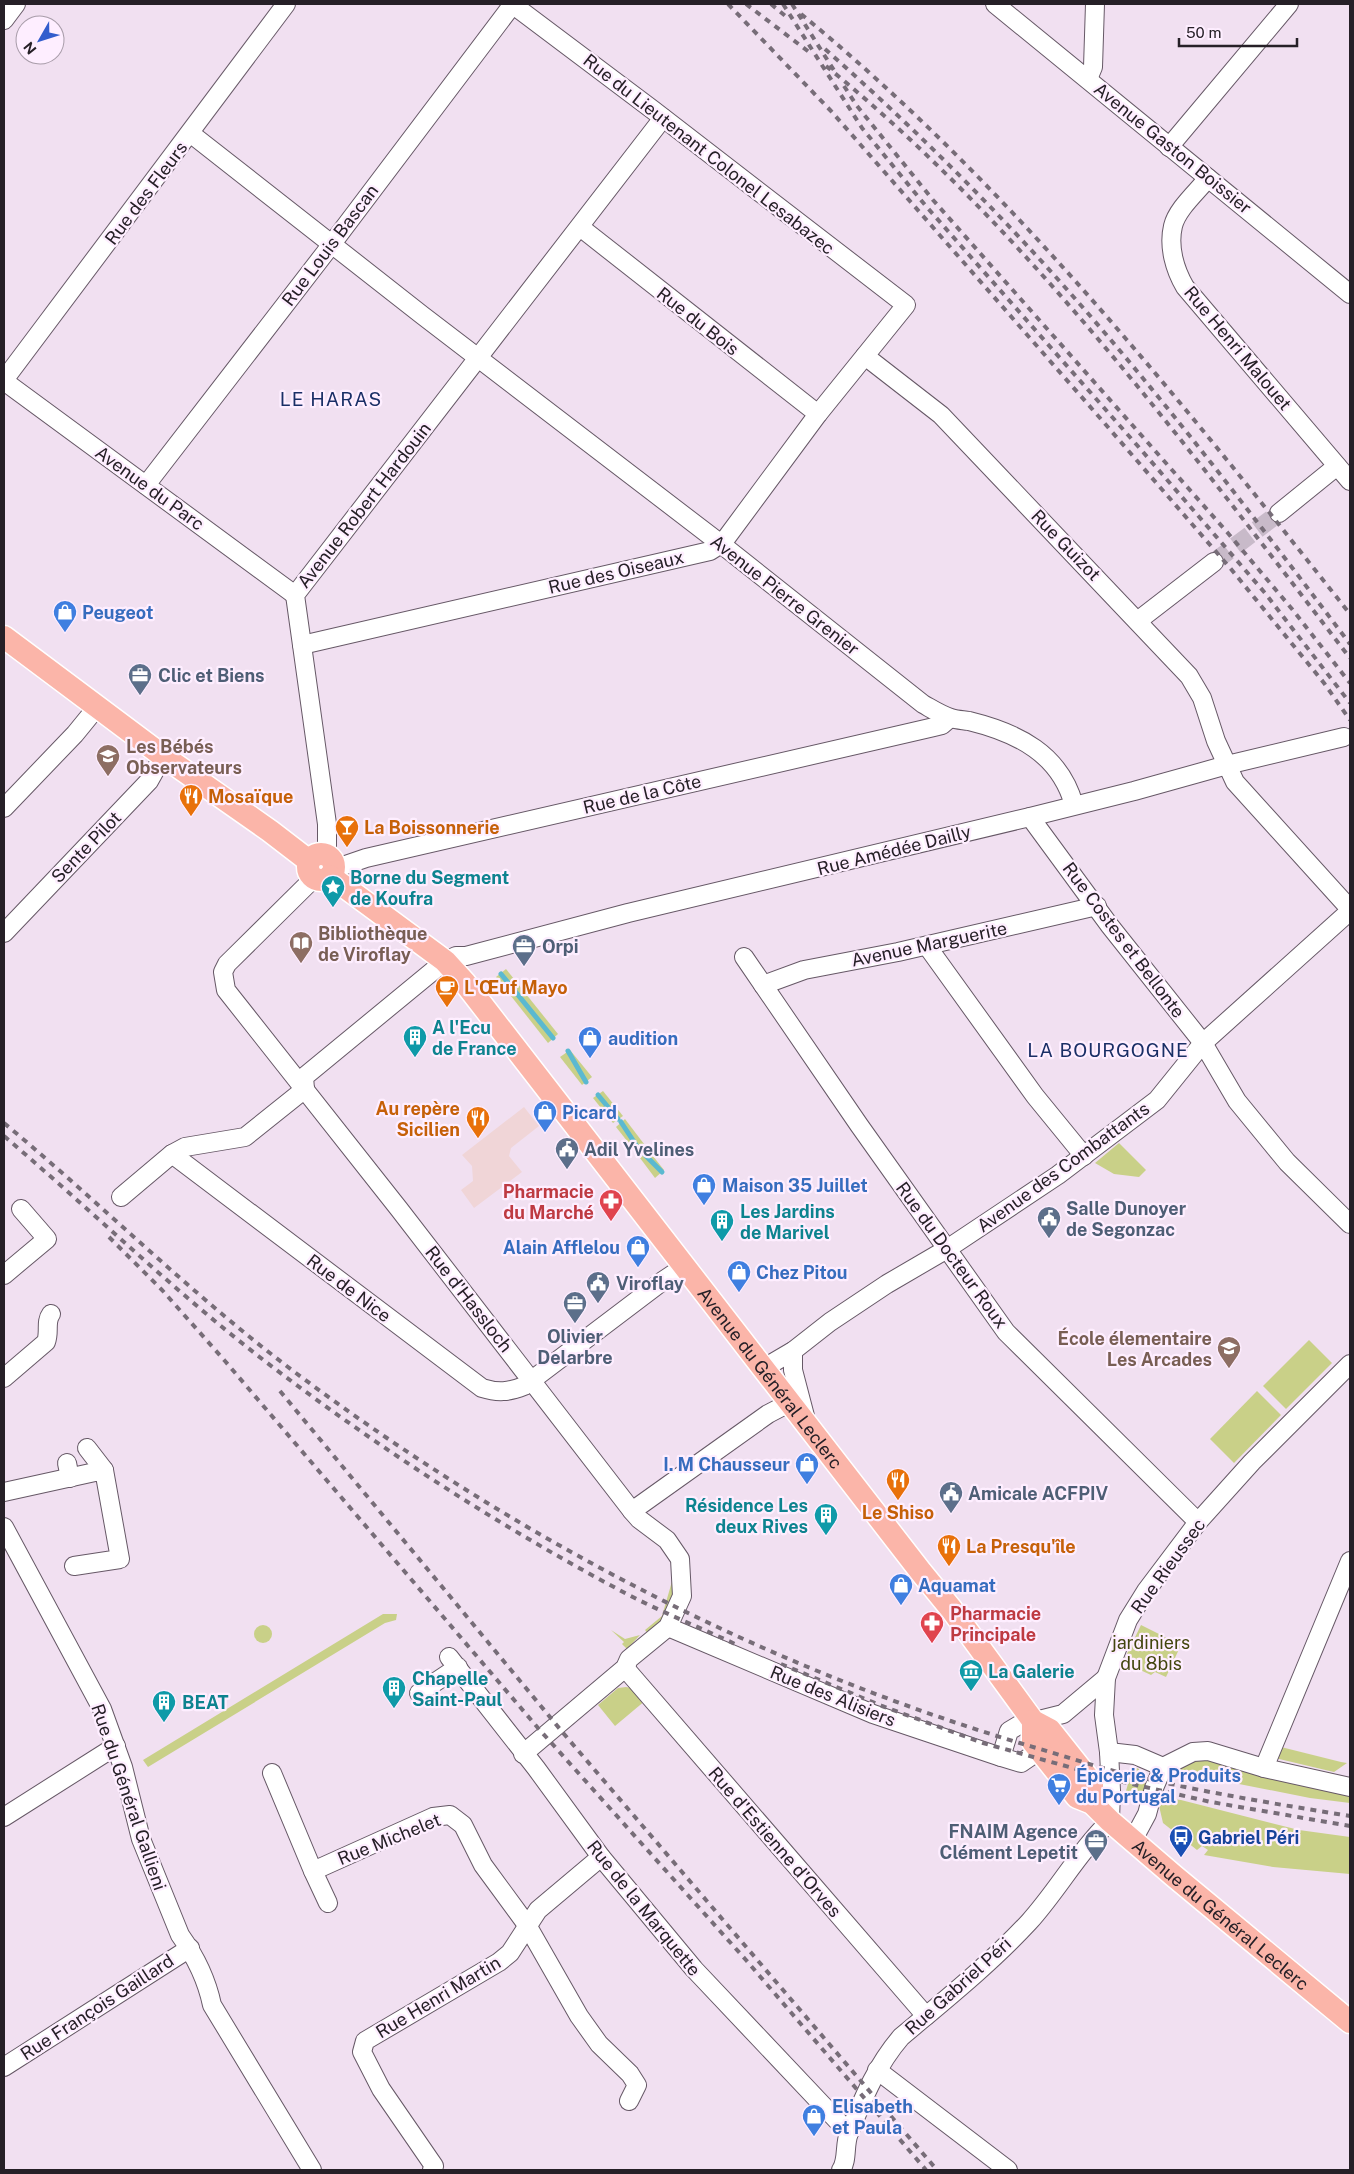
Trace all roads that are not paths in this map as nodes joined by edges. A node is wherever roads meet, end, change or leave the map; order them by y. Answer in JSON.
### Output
{"nodes":[{"id":1,"x":16,"y":4,"type":"edge"},
{"id":2,"x":286,"y":4,"type":"edge"},
{"id":3,"x":512,"y":4,"type":"edge"},
{"id":4,"x":995,"y":4,"type":"edge"},
{"id":5,"x":1095,"y":4,"type":"edge"},
{"id":6,"x":1289,"y":4,"type":"edge"},
{"id":7,"x":4,"y":20,"type":"edge"},
{"id":8,"x":1088,"y":79,"type":"junction"},
{"id":9,"x":664,"y":118,"type":"junction"},
{"id":10,"x":190,"y":134,"type":"junction"},
{"id":11,"x":1169,"y":147,"type":"junction"},
{"id":12,"x":1208,"y":178,"type":"junction"},
{"id":13,"x":580,"y":227,"type":"junction"},
{"id":14,"x":331,"y":245,"type":"junction"},
{"id":15,"x":1350,"y":294,"type":"edge"},
{"id":16,"x":865,"y":356,"type":"junction"},
{"id":17,"x":478,"y":357,"type":"junction"},
{"id":18,"x":4,"y":380,"type":"edge"},
{"id":19,"x":818,"y":414,"type":"junction"},
{"id":20,"x":1337,"y":466,"type":"junction"},
{"id":21,"x":1350,"y":482,"type":"edge"},
{"id":22,"x":146,"y":485,"type":"junction"},
{"id":23,"x":1279,"y":513,"type":"tunnel mouth"},
{"id":24,"x":721,"y":544,"type":"junction"},
{"id":25,"x":1214,"y":562,"type":"tunnel mouth"},
{"id":26,"x":295,"y":595,"type":"junction"},
{"id":27,"x":1140,"y":624,"type":"junction"},
{"id":28,"x":4,"y":637,"type":"edge"},
{"id":29,"x":302,"y":645,"type":"junction"},
{"id":30,"x":97,"y":708,"type":"junction"},
{"id":31,"x":950,"y":718,"type":"junction"},
{"id":32,"x":1344,"y":737,"type":"dead end"},
{"id":33,"x":163,"y":756,"type":"junction"},
{"id":34,"x":1227,"y":764,"type":"junction"},
{"id":35,"x":1074,"y":804,"type":"junction"},
{"id":36,"x":4,"y":808,"type":"edge"},
{"id":37,"x":1030,"y":817,"type":"junction"},
{"id":38,"x":323,"y":868,"type":"junction"},
{"id":39,"x":1097,"y":906,"type":"junction"},
{"id":40,"x":1350,"y":910,"type":"edge"},
{"id":41,"x":4,"y":932,"type":"edge"},
{"id":42,"x":927,"y":946,"type":"junction"},
{"id":43,"x":744,"y":957,"type":"dead end"},
{"id":44,"x":446,"y":961,"type":"junction"},
{"id":45,"x":763,"y":985,"type":"junction"},
{"id":46,"x":1203,"y":1043,"type":"junction"},
{"id":47,"x":305,"y":1090,"type":"junction"},
{"id":48,"x":172,"y":1154,"type":"junction"},
{"id":49,"x":1084,"y":1156,"type":"junction"},
{"id":50,"x":121,"y":1197,"type":"dead end"},
{"id":51,"x":21,"y":1208,"type":"dead end"},
{"id":52,"x":1350,"y":1224,"type":"edge"},
{"id":53,"x":947,"y":1249,"type":"junction"},
{"id":54,"x":685,"y":1266,"type":"junction"},
{"id":55,"x":4,"y":1275,"type":"edge"},
{"id":56,"x":51,"y":1314,"type":"dead end"},
{"id":57,"x":792,"y":1351,"type":"junction"},
{"id":58,"x":1350,"y":1364,"type":"edge"},
{"id":59,"x":764,"y":1368,"type":"junction"},
{"id":60,"x":4,"y":1378,"type":"edge"},
{"id":61,"x":532,"y":1380,"type":"junction"},
{"id":62,"x":791,"y":1402,"type":"junction"},
{"id":63,"x":806,"y":1422,"type":"junction"},
{"id":64,"x":87,"y":1448,"type":"dead end"},
{"id":65,"x":104,"y":1470,"type":"junction"},
{"id":66,"x":4,"y":1492,"type":"edge"},
{"id":67,"x":632,"y":1511,"type":"junction"},
{"id":68,"x":1198,"y":1522,"type":"junction"},
{"id":69,"x":4,"y":1527,"type":"edge"},
{"id":70,"x":1350,"y":1561,"type":"edge"},
{"id":71,"x":74,"y":1566,"type":"dead end"},
{"id":72,"x":668,"y":1626,"type":"junction"},
{"id":73,"x":625,"y":1668,"type":"junction"},
{"id":74,"x":1106,"y":1678,"type":"junction"},
{"id":75,"x":419,"y":1693,"type":"dead end"},
{"id":76,"x":1032,"y":1721,"type":"junction"},
{"id":77,"x":116,"y":1746,"type":"junction"},
{"id":78,"x":1040,"y":1750,"type":"junction"},
{"id":79,"x":1109,"y":1752,"type":"junction"},
{"id":80,"x":523,"y":1754,"type":"junction"},
{"id":81,"x":1001,"y":1757,"type":"junction"},
{"id":82,"x":1163,"y":1767,"type":"junction"},
{"id":83,"x":1264,"y":1768,"type":"junction"},
{"id":84,"x":272,"y":1773,"type":"dead end"},
{"id":85,"x":1350,"y":1787,"type":"edge"},
{"id":86,"x":1092,"y":1803,"type":"junction"},
{"id":87,"x":4,"y":1817,"type":"edge"},
{"id":88,"x":1110,"y":1821,"type":"junction"},
{"id":89,"x":1133,"y":1840,"type":"junction"},
{"id":90,"x":601,"y":1857,"type":"junction"},
{"id":91,"x":313,"y":1871,"type":"junction"},
{"id":92,"x":328,"y":1903,"type":"dead end"},
{"id":93,"x":527,"y":1925,"type":"junction"},
{"id":94,"x":190,"y":1948,"type":"junction"},
{"id":95,"x":926,"y":2016,"type":"junction"},
{"id":96,"x":1350,"y":2022,"type":"edge"},
{"id":97,"x":4,"y":2067,"type":"edge"},
{"id":98,"x":877,"y":2070,"type":"junction"},
{"id":99,"x":629,"y":2101,"type":"dead end"},
{"id":100,"x":849,"y":2134,"type":"junction"},
{"id":101,"x":433,"y":2168,"type":"edge"},
{"id":102,"x":845,"y":2168,"type":"edge"},
{"id":103,"x":312,"y":2170,"type":"edge"},
{"id":104,"x":1008,"y":2170,"type":"edge"}],
"edges":[{"from":1,"to":7,"type":"street"},
{"from":2,"to":10,"type":"street","name":"Rue des Fleurs"},
{"from":3,"to":9,"type":"street","name":"Rue du Lieutenant Colonel Lesabazec"},
{"from":3,"to":14,"type":"street","name":"Rue Louis Bascan"},
{"from":4,"to":8,"type":"street","name":"Avenue Gaston Boissier"},
{"from":5,"to":8,"type":"street"},
{"from":6,"to":11,"type":"street"},
{"from":8,"to":11,"type":"street","name":"Avenue Gaston Boissier"},
{"from":9,"to":13,"type":"street"},
{"from":9,"to":16,"type":"street","name":"Rue du Lieutenant Colonel Lesabazec"},
{"from":10,"to":14,"type":"street"},
{"from":10,"to":18,"type":"street","name":"Rue des Fleurs"},
{"from":11,"to":12,"type":"street","name":"Avenue Gaston Boissier"},
{"from":12,"to":15,"type":"street","name":"Avenue Gaston Boissier"},
{"from":12,"to":20,"type":"street","name":"Rue Henri Malouet"},
{"from":13,"to":17,"type":"street","name":"Avenue Robert Hardouin"},
{"from":13,"to":19,"type":"street","name":"Rue du Bois"},
{"from":14,"to":17,"type":"street","name":"Avenue Pierre Grenier"},
{"from":14,"to":22,"type":"street","name":"Rue Louis Bascan"},
{"from":16,"to":19,"type":"street"},
{"from":16,"to":27,"type":"street","name":"Rue Guizot"},
{"from":17,"to":24,"type":"street","name":"Avenue Pierre Grenier"},
{"from":17,"to":26,"type":"street","name":"Avenue Robert Hardouin"},
{"from":18,"to":22,"type":"street","name":"Avenue du Parc"},
{"from":19,"to":24,"type":"street"},
{"from":20,"to":21,"type":"street","name":"Rue Henri Malouet"},
{"from":20,"to":23,"type":"street"},
{"from":22,"to":26,"type":"street","name":"Avenue du Parc"},
{"from":24,"to":29,"type":"street","name":"Rue des Oiseaux"},
{"from":24,"to":31,"type":"street","name":"Avenue Pierre Grenier"},
{"from":25,"to":27,"type":"street"},
{"from":26,"to":29,"type":"street","name":"Avenue Robert Hardouin"},
{"from":27,"to":34,"type":"street","name":"Rue Guizot"},
{"from":28,"to":30,"type":"main road","name":"Avenue du Général Leclerc"},
{"from":29,"to":38,"type":"street","name":"Avenue Robert Hardouin"},
{"from":30,"to":33,"type":"main road","name":"Avenue du Général Leclerc"},
{"from":30,"to":36,"type":"street"},
{"from":31,"to":35,"type":"street","name":"Avenue Pierre Grenier"},
{"from":31,"to":38,"type":"street","name":"Rue de la Côte"},
{"from":32,"to":34,"type":"street","name":"Rue Amédée Dailly"},
{"from":33,"to":38,"type":"main road","name":"Avenue du Général Leclerc"},
{"from":33,"to":41,"type":"street","name":"Sente Pilot"},
{"from":34,"to":35,"type":"street","name":"Rue Amédée Dailly"},
{"from":34,"to":40,"type":"street","name":"Rue Guizot"},
{"from":35,"to":37,"type":"street","name":"Rue Amédée Dailly"},
{"from":37,"to":39,"type":"street","name":"Rue Costes et Bellonte"},
{"from":37,"to":44,"type":"street","name":"Rue Amédée Dailly"},
{"from":38,"to":44,"type":"main road","name":"Avenue du Général Leclerc"},
{"from":38,"to":47,"type":"street","name":"Rue d'Hassloch"},
{"from":39,"to":42,"type":"street","name":"Avenue Marguerite"},
{"from":39,"to":46,"type":"street","name":"Rue Costes et Bellonte"},
{"from":40,"to":46,"type":"street","name":"Avenue des Combattants"},
{"from":42,"to":45,"type":"street","name":"Avenue Marguerite"},
{"from":42,"to":49,"type":"street"},
{"from":43,"to":45,"type":"street","name":"Rue du Docteur Roux"},
{"from":44,"to":47,"type":"street"},
{"from":44,"to":54,"type":"main road","name":"Avenue du Général Leclerc"},
{"from":45,"to":53,"type":"street","name":"Rue du Docteur Roux"},
{"from":46,"to":49,"type":"street","name":"Avenue des Combattants"},
{"from":46,"to":52,"type":"street","name":"Rue Costes et Bellonte"},
{"from":47,"to":48,"type":"street"},
{"from":47,"to":61,"type":"street","name":"Rue d'Hassloch"},
{"from":48,"to":50,"type":"street"},
{"from":48,"to":61,"type":"street","name":"Rue de Nice"},
{"from":49,"to":53,"type":"street","name":"Avenue des Combattants"},
{"from":51,"to":55,"type":"street"},
{"from":53,"to":57,"type":"street","name":"Avenue des Combattants"},
{"from":53,"to":68,"type":"street","name":"Rue du Docteur Roux"},
{"from":54,"to":59,"type":"main road","name":"Avenue du Général Leclerc"},
{"from":54,"to":61,"type":"street","name":"Rue de Nice"},
{"from":56,"to":60,"type":"street"},
{"from":57,"to":59,"type":"street","name":"Avenue des Combattants"},
{"from":57,"to":63,"type":"street"},
{"from":58,"to":68,"type":"street","name":"Rue Rieussec"},
{"from":59,"to":62,"type":"main road","name":"Avenue du Général Leclerc"},
{"from":61,"to":67,"type":"street","name":"Rue d'Hassloch"},
{"from":62,"to":63,"type":"main road","name":"Avenue du Général Leclerc"},
{"from":62,"to":67,"type":"street"},
{"from":63,"to":76,"type":"main road","name":"Avenue du Général Leclerc"},
{"from":64,"to":65,"type":"street"},
{"from":65,"to":66,"type":"street"},
{"from":65,"to":71,"type":"street"},
{"from":67,"to":72,"type":"street"},
{"from":68,"to":74,"type":"street","name":"Rue Rieussec"},
{"from":69,"to":77,"type":"street","name":"Rue du Général Gallieni"},
{"from":70,"to":83,"type":"street"},
{"from":72,"to":73,"type":"street"},
{"from":72,"to":81,"type":"street","name":"Rue des Alisiers"},
{"from":73,"to":80,"type":"street"},
{"from":73,"to":95,"type":"street","name":"Rue d'Estienne d'Orves"},
{"from":74,"to":76,"type":"street"},
{"from":74,"to":79,"type":"street","name":"Rue Rieussec"},
{"from":75,"to":80,"type":"street","name":"Rue de la Marquette"},
{"from":76,"to":78,"type":"main road","name":"Avenue du Général Leclerc"},
{"from":76,"to":81,"type":"street"},
{"from":76,"to":86,"type":"main road","name":"Avenue du Général Leclerc"},
{"from":77,"to":87,"type":"street"},
{"from":77,"to":94,"type":"street","name":"Rue du Général Gallieni"},
{"from":78,"to":81,"type":"street","name":"Rue des Alisiers"},
{"from":78,"to":86,"type":"main road","name":"Avenue du Général Leclerc"},
{"from":79,"to":82,"type":"street"},
{"from":79,"to":88,"type":"street","name":"Rue Rieussec"},
{"from":80,"to":90,"type":"street","name":"Rue de la Marquette"},
{"from":82,"to":83,"type":"street"},
{"from":82,"to":89,"type":"street"},
{"from":83,"to":85,"type":"street"},
{"from":84,"to":91,"type":"street"},
{"from":86,"to":88,"type":"main road","name":"Avenue du Général Leclerc"},
{"from":88,"to":89,"type":"main road","name":"Avenue du Général Leclerc"},
{"from":88,"to":95,"type":"street","name":"Rue Gabriel Péri"},
{"from":89,"to":96,"type":"main road","name":"Avenue du Général Leclerc"},
{"from":90,"to":93,"type":"street","name":"Rue Henri Martin"},
{"from":90,"to":100,"type":"street","name":"Rue de la Marquette"},
{"from":91,"to":92,"type":"street"},
{"from":91,"to":93,"type":"street","name":"Rue Michelet"},
{"from":93,"to":99,"type":"street","name":"Rue Michelet"},
{"from":93,"to":101,"type":"street","name":"Rue Henri Martin"},
{"from":94,"to":97,"type":"street","name":"Rue François Gaillard"},
{"from":94,"to":103,"type":"street","name":"Rue du Général Gallieni"},
{"from":95,"to":98,"type":"street","name":"Rue Gabriel Péri"},
{"from":98,"to":100,"type":"street","name":"Rue Gabriel Péri"},
{"from":98,"to":104,"type":"street"},
{"from":100,"to":102,"type":"street","name":"Rue Gabriel Péri"}]}
